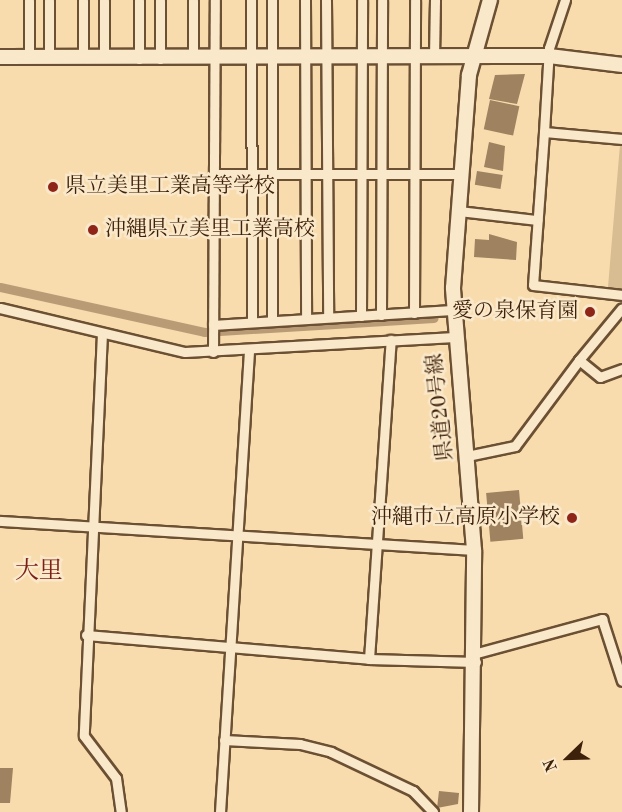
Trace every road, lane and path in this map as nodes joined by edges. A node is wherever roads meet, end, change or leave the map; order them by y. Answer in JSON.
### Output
{"nodes":[{"id":1,"x":29,"y":0,"type":"edge"},
{"id":2,"x":49,"y":0,"type":"edge"},
{"id":3,"x":82,"y":0,"type":"edge"},
{"id":4,"x":104,"y":0,"type":"edge"},
{"id":5,"x":139,"y":0,"type":"edge"},
{"id":6,"x":160,"y":0,"type":"edge"},
{"id":7,"x":193,"y":0,"type":"edge"},
{"id":8,"x":215,"y":0,"type":"edge"},
{"id":9,"x":251,"y":0,"type":"edge"},
{"id":10,"x":272,"y":0,"type":"edge"},
{"id":11,"x":304,"y":0,"type":"edge"},
{"id":12,"x":326,"y":0,"type":"edge"},
{"id":13,"x":362,"y":0,"type":"edge"},
{"id":14,"x":382,"y":0,"type":"edge"},
{"id":15,"x":415,"y":0,"type":"edge"},
{"id":16,"x":435,"y":0,"type":"edge"},
{"id":17,"x":490,"y":0,"type":"edge"},
{"id":18,"x":565,"y":0,"type":"edge"},
{"id":19,"x":549,"y":56,"type":"junction"},
{"id":20,"x":0,"y":57,"type":"edge"},
{"id":21,"x":251,"y":57,"type":"junction"},
{"id":22,"x":271,"y":57,"type":"junction"},
{"id":23,"x":305,"y":57,"type":"junction"},
{"id":24,"x":326,"y":57,"type":"junction"},
{"id":25,"x":361,"y":57,"type":"junction"},
{"id":26,"x":381,"y":57,"type":"junction"},
{"id":27,"x":434,"y":57,"type":"junction"},
{"id":28,"x":474,"y":57,"type":"junction"},
{"id":29,"x":29,"y":58,"type":"junction"},
{"id":30,"x":49,"y":58,"type":"junction"},
{"id":31,"x":83,"y":58,"type":"junction"},
{"id":32,"x":104,"y":58,"type":"junction"},
{"id":33,"x":193,"y":58,"type":"junction"},
{"id":34,"x":214,"y":58,"type":"junction"},
{"id":35,"x":415,"y":58,"type":"junction"},
{"id":36,"x":139,"y":59,"type":"junction"},
{"id":37,"x":160,"y":59,"type":"junction"},
{"id":38,"x":622,"y":65,"type":"edge"},
{"id":39,"x":544,"y":132,"type":"junction"},
{"id":40,"x":622,"y":139,"type":"edge"},
{"id":41,"x":271,"y":172,"type":"junction"},
{"id":42,"x":305,"y":172,"type":"junction"},
{"id":43,"x":326,"y":172,"type":"junction"},
{"id":44,"x":361,"y":172,"type":"junction"},
{"id":45,"x":380,"y":172,"type":"junction"},
{"id":46,"x":251,"y":173,"type":"junction"},
{"id":47,"x":415,"y":173,"type":"junction"},
{"id":48,"x":214,"y":174,"type":"junction"},
{"id":49,"x":461,"y":174,"type":"junction"},
{"id":50,"x":459,"y":211,"type":"junction"},
{"id":51,"x":537,"y":220,"type":"junction"},
{"id":52,"x":622,"y":295,"type":"edge"},
{"id":53,"x":0,"y":308,"type":"edge"},
{"id":54,"x":622,"y":308,"type":"edge"},
{"id":55,"x":452,"y":310,"type":"junction"},
{"id":56,"x":414,"y":313,"type":"junction"},
{"id":57,"x":381,"y":315,"type":"junction"},
{"id":58,"x":361,"y":316,"type":"junction"},
{"id":59,"x":327,"y":317,"type":"junction"},
{"id":60,"x":306,"y":319,"type":"junction"},
{"id":61,"x":272,"y":321,"type":"junction"},
{"id":62,"x":252,"y":322,"type":"junction"},
{"id":63,"x":213,"y":325,"type":"junction"},
{"id":64,"x":102,"y":333,"type":"junction"},
{"id":65,"x":455,"y":337,"type":"junction"},
{"id":66,"x":391,"y":340,"type":"junction"},
{"id":67,"x":249,"y":351,"type":"junction"},
{"id":68,"x":213,"y":352,"type":"junction"},
{"id":69,"x":579,"y":360,"type":"junction"},
{"id":70,"x":622,"y":369,"type":"edge"},
{"id":71,"x":467,"y":456,"type":"junction"},
{"id":72,"x":0,"y":521,"type":"edge"},
{"id":73,"x":93,"y":526,"type":"junction"},
{"id":74,"x":238,"y":537,"type":"junction"},
{"id":75,"x":377,"y":544,"type":"junction"},
{"id":76,"x":474,"y":550,"type":"junction"},
{"id":77,"x":86,"y":635,"type":"junction"},
{"id":78,"x":233,"y":649,"type":"junction"},
{"id":79,"x":477,"y":657,"type":"junction"},
{"id":80,"x":369,"y":659,"type":"junction"},
{"id":81,"x":622,"y":681,"type":"edge"},
{"id":82,"x":224,"y":740,"type":"junction"},
{"id":83,"x":121,"y":812,"type":"edge"},
{"id":84,"x":220,"y":812,"type":"edge"},
{"id":85,"x":433,"y":812,"type":"edge"},
{"id":86,"x":471,"y":812,"type":"edge"}],
"edges":[{"from":1,"to":29,"type":"street"},
{"from":2,"to":30,"type":"street"},
{"from":3,"to":31,"type":"street"},
{"from":4,"to":32,"type":"street"},
{"from":5,"to":36,"type":"street"},
{"from":6,"to":37,"type":"street"},
{"from":7,"to":33,"type":"street"},
{"from":8,"to":34,"type":"street"},
{"from":9,"to":21,"type":"street"},
{"from":10,"to":22,"type":"street"},
{"from":11,"to":23,"type":"street"},
{"from":12,"to":24,"type":"street"},
{"from":13,"to":25,"type":"street"},
{"from":14,"to":26,"type":"street"},
{"from":15,"to":35,"type":"street"},
{"from":16,"to":27,"type":"street"},
{"from":17,"to":28,"type":"main road","name":"県道20号線"},
{"from":18,"to":19,"type":"street"},
{"from":19,"to":28,"type":"main road"},
{"from":19,"to":38,"type":"main road"},
{"from":19,"to":39,"type":"street"},
{"from":20,"to":29,"type":"main road"},
{"from":21,"to":22,"type":"main road"},
{"from":21,"to":34,"type":"main road"},
{"from":21,"to":46,"type":"street"},
{"from":22,"to":23,"type":"main road"},
{"from":22,"to":41,"type":"street"},
{"from":23,"to":24,"type":"main road"},
{"from":23,"to":42,"type":"street"},
{"from":24,"to":25,"type":"main road"},
{"from":24,"to":43,"type":"street"},
{"from":25,"to":26,"type":"main road"},
{"from":25,"to":44,"type":"street"},
{"from":26,"to":35,"type":"main road"},
{"from":26,"to":45,"type":"street"},
{"from":27,"to":28,"type":"main road"},
{"from":27,"to":35,"type":"main road"},
{"from":28,"to":49,"type":"main road","name":"県道20号線"},
{"from":29,"to":30,"type":"main road"},
{"from":30,"to":31,"type":"main road"},
{"from":31,"to":32,"type":"main road"},
{"from":32,"to":36,"type":"main road"},
{"from":33,"to":34,"type":"main road"},
{"from":33,"to":37,"type":"main road"},
{"from":34,"to":48,"type":"street"},
{"from":35,"to":47,"type":"street"},
{"from":36,"to":37,"type":"main road"},
{"from":39,"to":40,"type":"street"},
{"from":39,"to":51,"type":"street"},
{"from":41,"to":42,"type":"street"},
{"from":41,"to":46,"type":"street"},
{"from":41,"to":61,"type":"street"},
{"from":42,"to":43,"type":"street"},
{"from":42,"to":60,"type":"street"},
{"from":43,"to":44,"type":"street"},
{"from":43,"to":59,"type":"street"},
{"from":44,"to":45,"type":"street"},
{"from":44,"to":58,"type":"street"},
{"from":45,"to":47,"type":"street"},
{"from":45,"to":57,"type":"street"},
{"from":46,"to":48,"type":"street"},
{"from":46,"to":62,"type":"street"},
{"from":47,"to":49,"type":"street"},
{"from":47,"to":56,"type":"street"},
{"from":48,"to":63,"type":"street"},
{"from":49,"to":50,"type":"main road","name":"県道20号線"},
{"from":50,"to":51,"type":"street"},
{"from":50,"to":55,"type":"main road","name":"県道20号線"},
{"from":51,"to":52,"type":"street"},
{"from":53,"to":64,"type":"street"},
{"from":54,"to":69,"type":"street"},
{"from":55,"to":56,"type":"street"},
{"from":55,"to":65,"type":"main road","name":"県道20号線"},
{"from":56,"to":57,"type":"street"},
{"from":57,"to":58,"type":"street"},
{"from":58,"to":59,"type":"street"},
{"from":59,"to":60,"type":"street"},
{"from":60,"to":61,"type":"street"},
{"from":61,"to":62,"type":"street"},
{"from":62,"to":63,"type":"street"},
{"from":63,"to":68,"type":"street"},
{"from":64,"to":68,"type":"street"},
{"from":64,"to":73,"type":"street"},
{"from":65,"to":66,"type":"street"},
{"from":65,"to":71,"type":"main road","name":"県道20号線"},
{"from":66,"to":67,"type":"street"},
{"from":66,"to":75,"type":"street"},
{"from":67,"to":68,"type":"street"},
{"from":67,"to":74,"type":"street"},
{"from":69,"to":70,"type":"street"},
{"from":69,"to":71,"type":"street"},
{"from":71,"to":76,"type":"main road","name":"県道20号線"},
{"from":72,"to":73,"type":"street"},
{"from":73,"to":74,"type":"street"},
{"from":73,"to":77,"type":"street"},
{"from":74,"to":75,"type":"street"},
{"from":74,"to":78,"type":"street"},
{"from":75,"to":76,"type":"street"},
{"from":75,"to":80,"type":"street"},
{"from":76,"to":79,"type":"main road","name":"県道20号線"},
{"from":77,"to":78,"type":"street"},
{"from":77,"to":83,"type":"street"},
{"from":78,"to":80,"type":"street"},
{"from":78,"to":82,"type":"street"},
{"from":79,"to":80,"type":"street"},
{"from":79,"to":81,"type":"street"},
{"from":79,"to":86,"type":"main road","name":"県道20号線"},
{"from":82,"to":84,"type":"street"},
{"from":82,"to":85,"type":"street"}]}
